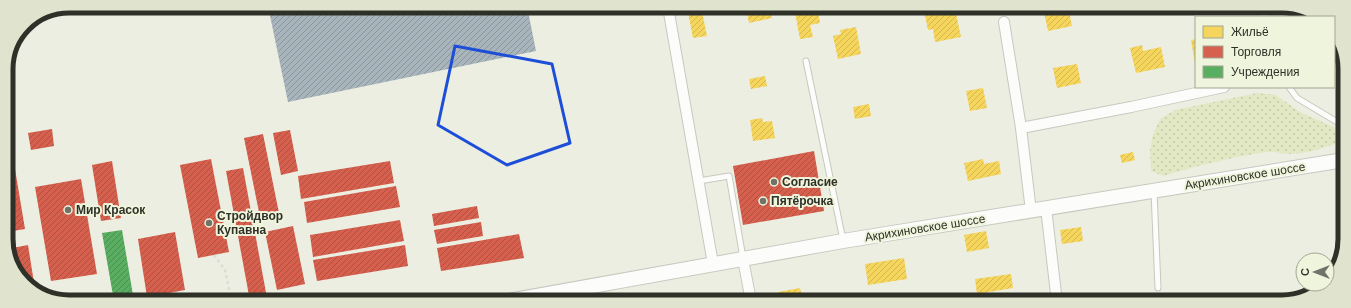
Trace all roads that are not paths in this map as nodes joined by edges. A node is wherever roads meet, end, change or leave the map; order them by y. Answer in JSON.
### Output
{"nodes":[{"id":1,"x":669,"y":13,"type":"edge"},
{"id":2,"x":1004,"y":22,"type":"dead end"},
{"id":3,"x":806,"y":61,"type":"dead end"},
{"id":4,"x":1220,"y":88,"type":"edge"},
{"id":5,"x":1291,"y":88,"type":"edge"},
{"id":6,"x":1338,"y":122,"type":"edge"},
{"id":7,"x":1021,"y":128,"type":"junction"},
{"id":8,"x":1338,"y":161,"type":"edge"},
{"id":9,"x":698,"y":181,"type":"junction"},
{"id":10,"x":1154,"y":190,"type":"junction"},
{"id":11,"x":1046,"y":208,"type":"junction"},
{"id":12,"x":1031,"y":210,"type":"junction"},
{"id":13,"x":843,"y":241,"type":"junction"},
{"id":14,"x":743,"y":259,"type":"junction"},
{"id":15,"x":712,"y":264,"type":"junction"},
{"id":16,"x":1158,"y":288,"type":"dead end"},
{"id":17,"x":572,"y":295,"type":"edge"},
{"id":18,"x":750,"y":295,"type":"edge"},
{"id":19,"x":1056,"y":295,"type":"edge"}],
"edges":[{"from":1,"to":9,"type":"street"},
{"from":2,"to":7,"type":"street"},
{"from":3,"to":13,"type":"lane"},
{"from":4,"to":7,"type":"street"},
{"from":5,"to":6,"type":"lane"},
{"from":7,"to":12,"type":"street"},
{"from":8,"to":10,"type":"main road","name":"Акрихиновское шоссе"},
{"from":9,"to":14,"type":"lane"},
{"from":9,"to":15,"type":"street"},
{"from":10,"to":11,"type":"main road","name":"Акрихиновское шоссе"},
{"from":10,"to":16,"type":"lane"},
{"from":11,"to":12,"type":"main road","name":"Акрихиновское шоссе"},
{"from":11,"to":19,"type":"street"},
{"from":12,"to":13,"type":"main road","name":"Акрихиновское шоссе"},
{"from":13,"to":14,"type":"main road","name":"Акрихиновское шоссе"},
{"from":14,"to":15,"type":"main road","name":"Акрихиновское шоссе"},
{"from":14,"to":18,"type":"street"},
{"from":15,"to":17,"type":"main road","name":"Акрихиновское шоссе"}]}
